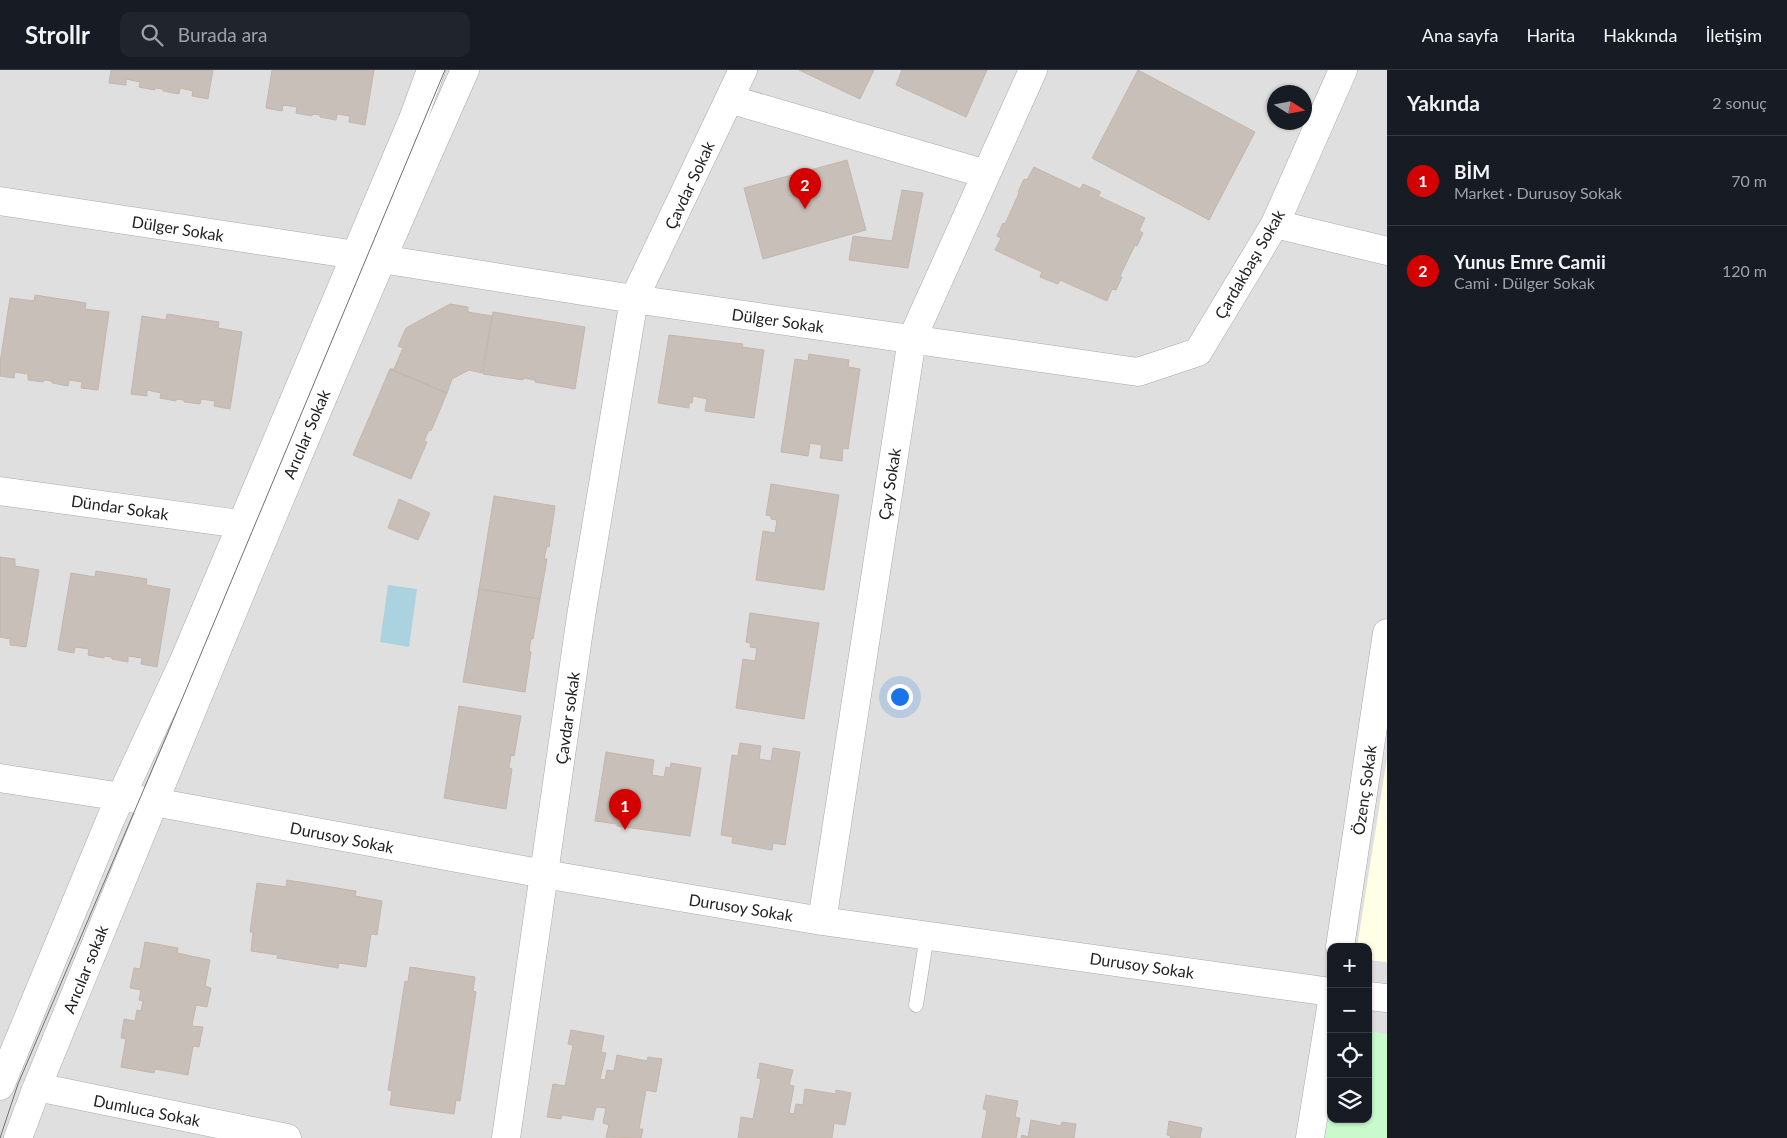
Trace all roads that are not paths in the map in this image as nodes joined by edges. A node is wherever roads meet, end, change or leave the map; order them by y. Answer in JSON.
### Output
{"nodes":[{"id":1,"x":432,"y":70,"type":"edge"},
{"id":2,"x":465,"y":70,"type":"edge"},
{"id":3,"x":743,"y":70,"type":"edge"},
{"id":4,"x":1033,"y":70,"type":"edge"},
{"id":5,"x":1343,"y":70,"type":"edge"},
{"id":6,"x":730,"y":99,"type":"junction"},
{"id":7,"x":986,"y":174,"type":"junction"},
{"id":8,"x":0,"y":201,"type":"edge"},
{"id":9,"x":1274,"y":224,"type":"junction"},
{"id":10,"x":1387,"y":250,"type":"edge"},
{"id":11,"x":368,"y":257,"type":"junction"},
{"id":12,"x":634,"y":299,"type":"junction"},
{"id":13,"x":912,"y":338,"type":"junction"},
{"id":14,"x":1174,"y":360,"type":"joint"},
{"id":15,"x":0,"y":491,"type":"edge"},
{"id":16,"x":240,"y":524,"type":"junction"},
{"id":17,"x":1387,"y":633,"type":"edge"},
{"id":18,"x":0,"y":778,"type":"edge"},
{"id":19,"x":121,"y":798,"type":"junction"},
{"id":20,"x":154,"y":802,"type":"junction"},
{"id":21,"x":544,"y":874,"type":"junction"},
{"id":22,"x":822,"y":921,"type":"junction"},
{"id":23,"x":927,"y":935,"type":"junction"},
{"id":24,"x":1341,"y":943,"type":"edge"},
{"id":25,"x":1327,"y":991,"type":"edge"},
{"id":26,"x":1372,"y":996,"type":"edge"},
{"id":27,"x":1387,"y":998,"type":"edge"},
{"id":28,"x":916,"y":1005,"type":"dead end"},
{"id":29,"x":1327,"y":1033,"type":"edge"},
{"id":30,"x":0,"y":1086,"type":"edge"},
{"id":31,"x":37,"y":1087,"type":"junction"},
{"id":32,"x":18,"y":1138,"type":"edge"},
{"id":33,"x":287,"y":1138,"type":"edge"},
{"id":34,"x":506,"y":1138,"type":"edge"},
{"id":35,"x":1310,"y":1138,"type":"edge"}],
"edges":[{"from":1,"to":11,"type":"street"},
{"from":2,"to":11,"type":"street","name":"Arıcılar Sokak"},
{"from":3,"to":6,"type":"street","name":"Çavdar Sokak"},
{"from":4,"to":7,"type":"street","name":"Çay Sokak"},
{"from":5,"to":9,"type":"street","name":"Çardakbaşı Sokak"},
{"from":6,"to":7,"type":"street"},
{"from":6,"to":12,"type":"street","name":"Çavdar Sokak"},
{"from":7,"to":13,"type":"street","name":"Çay Sokak"},
{"from":8,"to":11,"type":"street","name":"Dülger Sokak"},
{"from":9,"to":10,"type":"street"},
{"from":9,"to":14,"type":"street","name":"Çardakbaşı Sokak"},
{"from":11,"to":12,"type":"street","name":"Dülger Sokak"},
{"from":11,"to":16,"type":"street"},
{"from":11,"to":20,"type":"street","name":"Arıcılar Sokak"},
{"from":12,"to":13,"type":"street","name":"Dülger Sokak"},
{"from":12,"to":21,"type":"street","name":"Çavdar sokak"},
{"from":13,"to":14,"type":"street","name":"Dülger Sokak"},
{"from":13,"to":22,"type":"street","name":"Çay Sokak"},
{"from":15,"to":16,"type":"street","name":"Dündar Sokak"},
{"from":16,"to":19,"type":"street"},
{"from":17,"to":24,"type":"street","name":"Özenç Sokak"},
{"from":18,"to":19,"type":"street","name":"Durusoy Sokak"},
{"from":19,"to":20,"type":"street","name":"Durusoy Sokak"},
{"from":19,"to":30,"type":"street"},
{"from":20,"to":21,"type":"street","name":"Durusoy Sokak"},
{"from":20,"to":31,"type":"street","name":"Arıcılar sokak"},
{"from":21,"to":22,"type":"street","name":"Durusoy Sokak"},
{"from":21,"to":34,"type":"street","name":"Çavdar sokak"},
{"from":22,"to":23,"type":"street","name":"Durusoy Sokak"},
{"from":23,"to":25,"type":"street","name":"Durusoy Sokak"},
{"from":23,"to":28,"type":"lane"},
{"from":26,"to":27,"type":"street"},
{"from":29,"to":35,"type":"street"},
{"from":31,"to":32,"type":"street","name":"Arıcılar sokak"},
{"from":31,"to":33,"type":"street","name":"Dumluca Sokak"}]}
